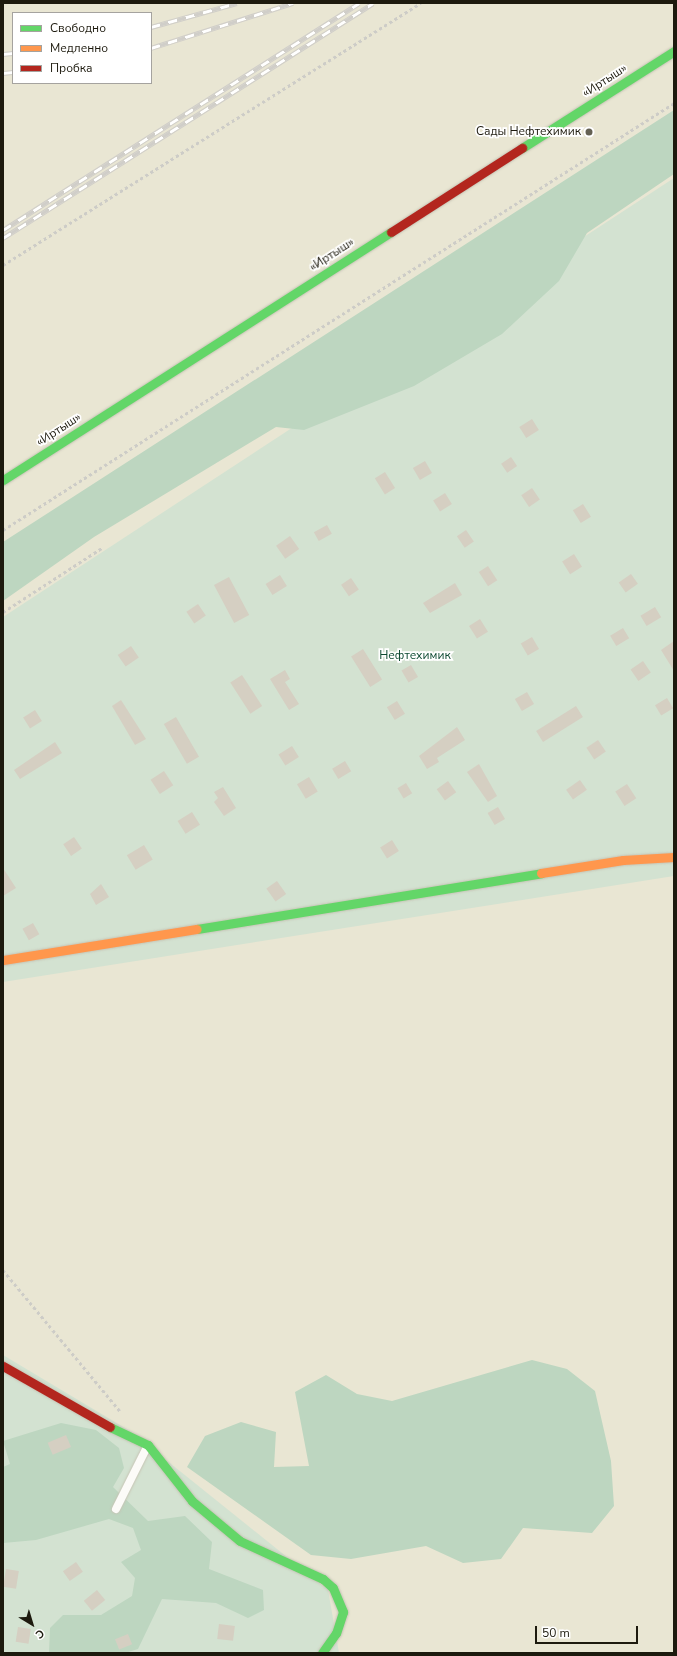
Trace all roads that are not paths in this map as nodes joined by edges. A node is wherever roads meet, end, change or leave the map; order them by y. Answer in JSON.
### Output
{"nodes":[{"id":1,"x":674,"y":51,"type":"edge"},
{"id":2,"x":3,"y":480,"type":"edge"},
{"id":3,"x":674,"y":857,"type":"edge"},
{"id":4,"x":3,"y":960,"type":"edge"},
{"id":5,"x":3,"y":1366,"type":"edge"},
{"id":6,"x":148,"y":1445,"type":"junction"},
{"id":7,"x":116,"y":1509,"type":"dead end"},
{"id":8,"x":322,"y":1653,"type":"edge"}],
"edges":[{"from":1,"to":2,"type":"street","name":"«Иртыш»"},
{"from":3,"to":4,"type":"street"},
{"from":5,"to":6,"type":"street"},
{"from":6,"to":7,"type":"lane"},
{"from":6,"to":8,"type":"street"}]}
